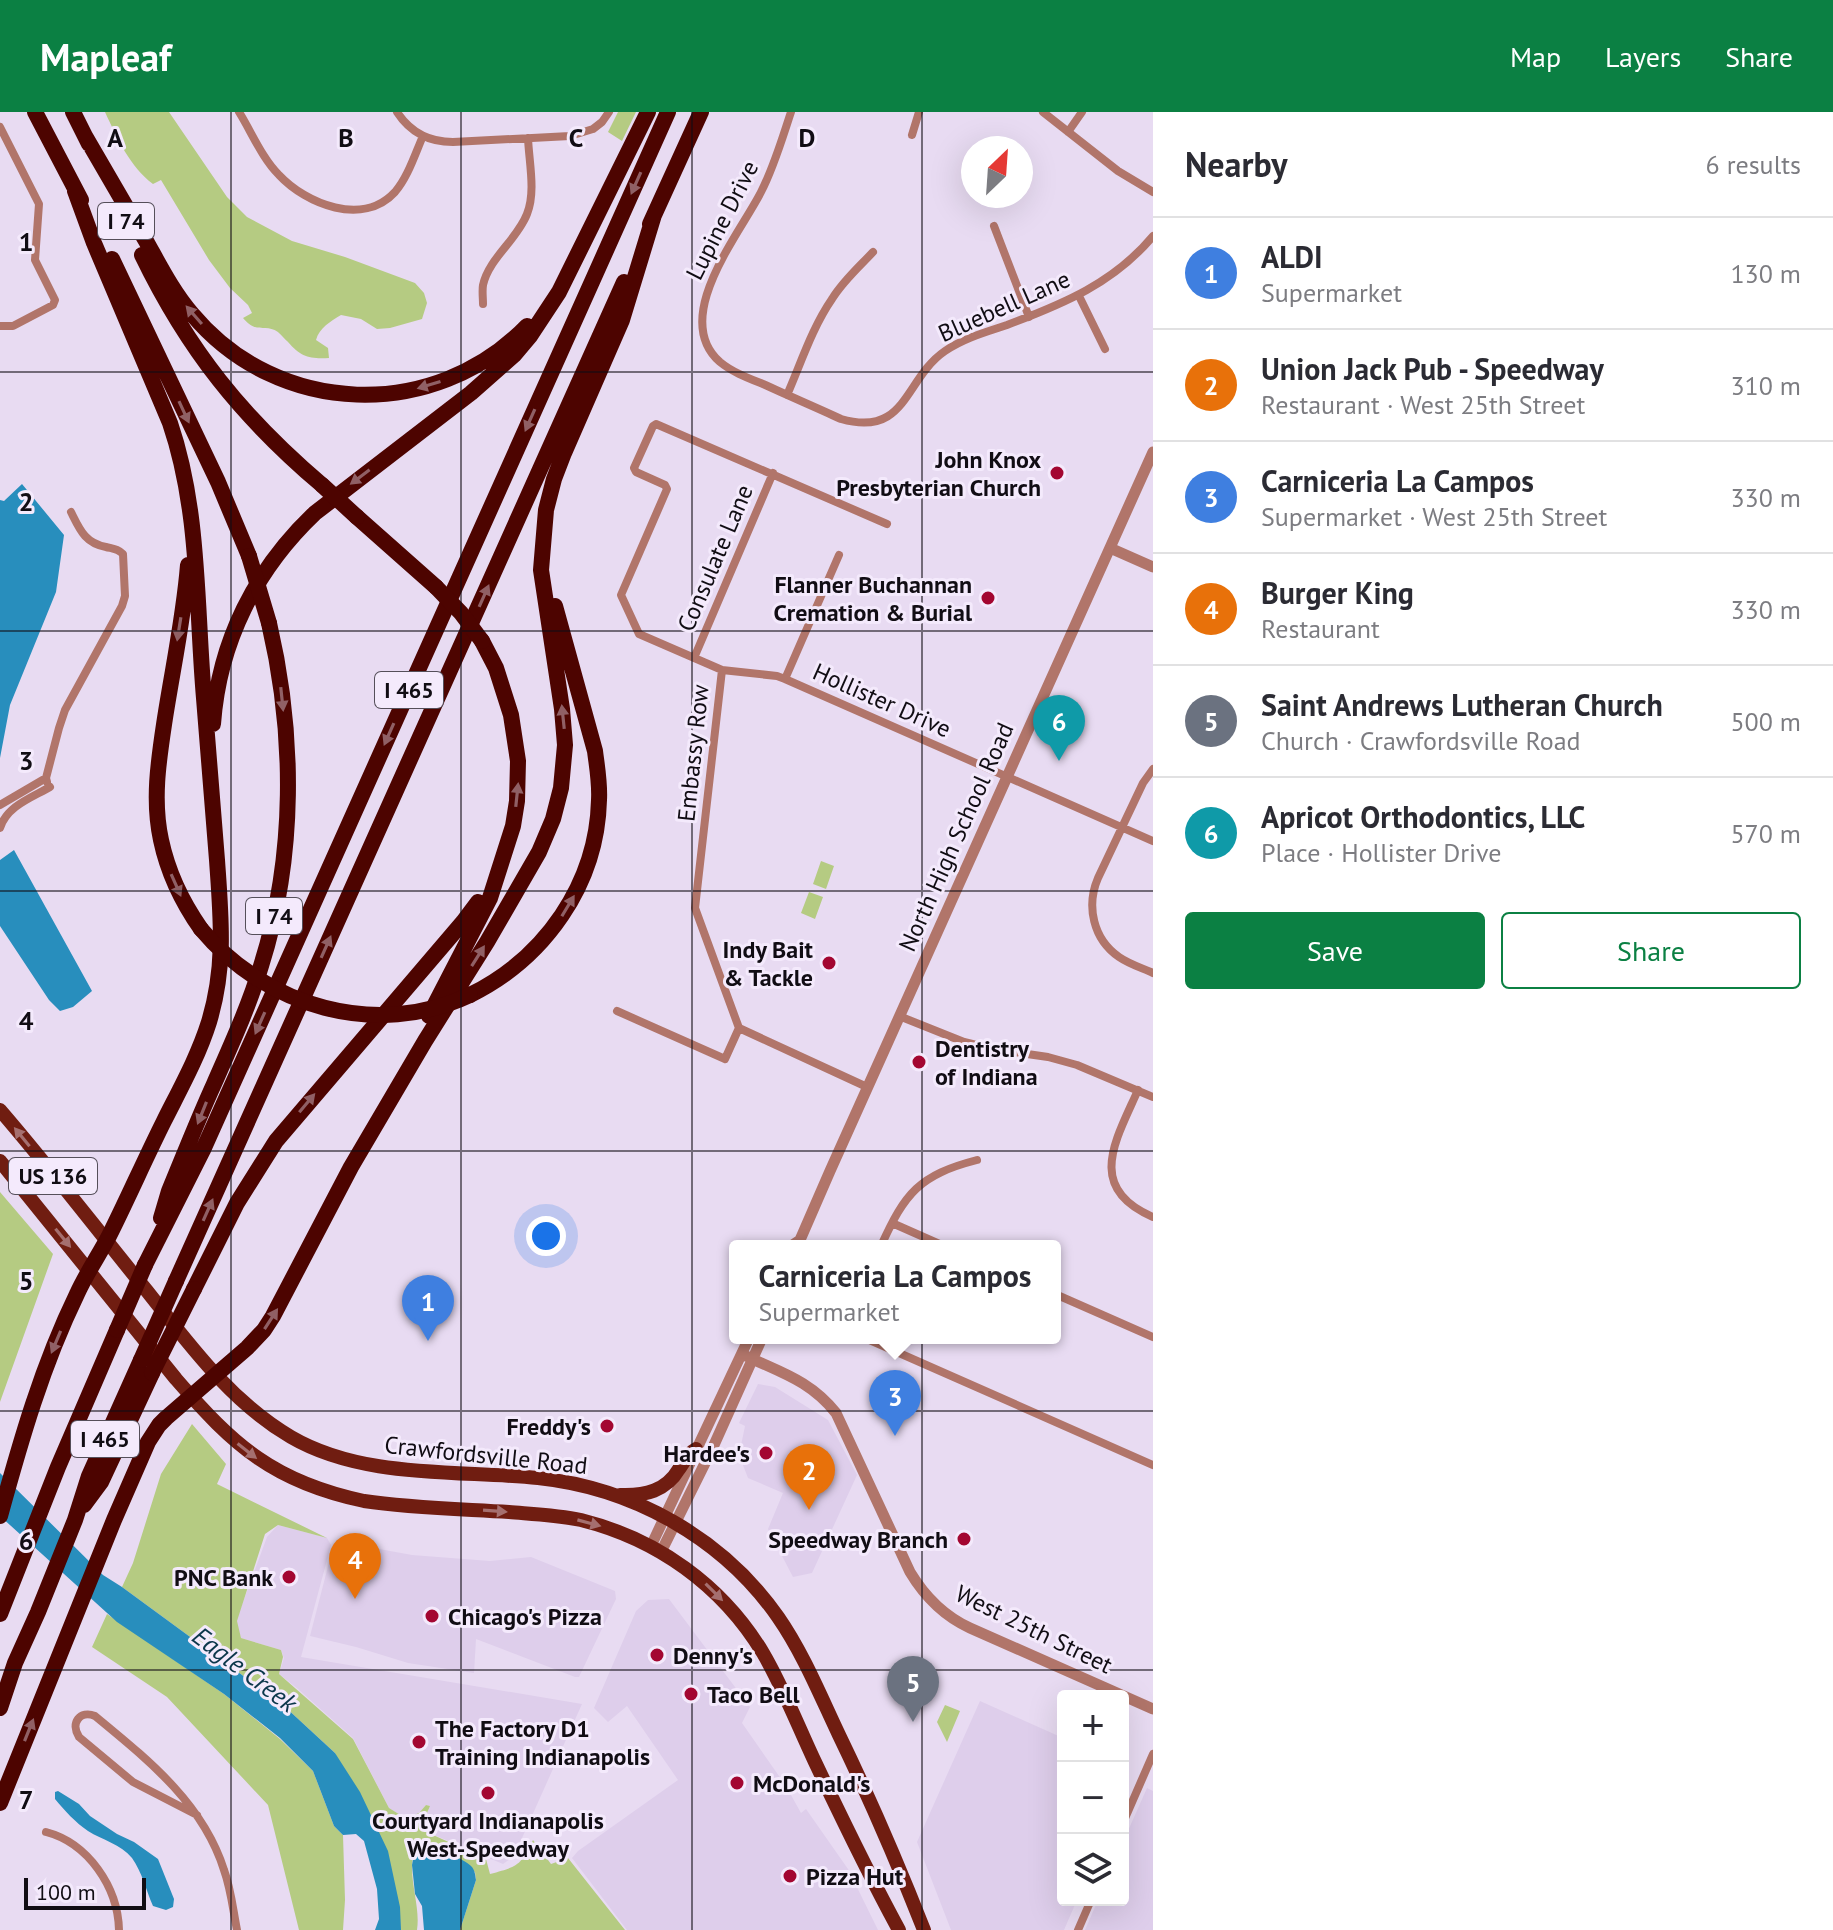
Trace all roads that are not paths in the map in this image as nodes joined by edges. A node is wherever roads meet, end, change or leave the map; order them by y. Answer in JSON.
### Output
{"nodes":[{"id":1,"x":35,"y":112,"type":"edge"},
{"id":2,"x":73,"y":112,"type":"edge"},
{"id":3,"x":239,"y":112,"type":"edge"},
{"id":4,"x":397,"y":112,"type":"edge"},
{"id":5,"x":609,"y":112,"type":"edge"},
{"id":6,"x":648,"y":112,"type":"edge"},
{"id":7,"x":668,"y":112,"type":"edge"},
{"id":8,"x":701,"y":112,"type":"edge"},
{"id":9,"x":791,"y":112,"type":"edge"},
{"id":10,"x":919,"y":112,"type":"edge"},
{"id":11,"x":1043,"y":112,"type":"edge"},
{"id":12,"x":1082,"y":112,"type":"edge"},
{"id":13,"x":0,"y":127,"type":"edge"},
{"id":14,"x":1068,"y":132,"type":"junction"},
{"id":15,"x":912,"y":135,"type":"dead end"},
{"id":16,"x":85,"y":136,"type":"junction"},
{"id":17,"x":423,"y":136,"type":"junction"},
{"id":18,"x":528,"y":138,"type":"junction"},
{"id":19,"x":75,"y":191,"type":"junction"},
{"id":20,"x":1153,"y":192,"type":"edge"},
{"id":21,"x":654,"y":215,"type":"junction"},
{"id":22,"x":994,"y":226,"type":"dead end"},
{"id":23,"x":1153,"y":236,"type":"edge"},
{"id":24,"x":873,"y":252,"type":"dead end"},
{"id":25,"x":570,"y":266,"type":"junction"},
{"id":26,"x":1079,"y":296,"type":"junction"},
{"id":27,"x":483,"y":304,"type":"dead end"},
{"id":28,"x":1029,"y":317,"type":"junction"},
{"id":29,"x":0,"y":326,"type":"edge"},
{"id":30,"x":1105,"y":349,"type":"dead end"},
{"id":31,"x":787,"y":395,"type":"junction"},
{"id":32,"x":880,"y":420,"type":"joint"},
{"id":33,"x":1153,"y":452,"type":"edge"},
{"id":34,"x":773,"y":473,"type":"junction"},
{"id":35,"x":188,"y":496,"type":"junction"},
{"id":36,"x":71,"y":512,"type":"dead end"},
{"id":37,"x":887,"y":524,"type":"dead end"},
{"id":38,"x":1110,"y":548,"type":"junction"},
{"id":39,"x":543,"y":554,"type":"junction"},
{"id":40,"x":839,"y":555,"type":"dead end"},
{"id":41,"x":1153,"y":567,"type":"edge"},
{"id":42,"x":694,"y":658,"type":"junction"},
{"id":43,"x":722,"y":670,"type":"junction"},
{"id":44,"x":785,"y":679,"type":"junction"},
{"id":45,"x":1153,"y":769,"type":"edge"},
{"id":46,"x":1007,"y":777,"type":"junction"},
{"id":47,"x":212,"y":781,"type":"junction"},
{"id":48,"x":48,"y":782,"type":"junction"},
{"id":49,"x":0,"y":805,"type":"edge"},
{"id":50,"x":0,"y":828,"type":"edge"},
{"id":51,"x":1122,"y":828,"type":"junction"},
{"id":52,"x":1153,"y":841,"type":"edge"},
{"id":53,"x":498,"y":870,"type":"junction"},
{"id":54,"x":1153,"y":973,"type":"edge"},
{"id":55,"x":617,"y":1011,"type":"dead end"},
{"id":56,"x":899,"y":1016,"type":"junction"},
{"id":57,"x":739,"y":1028,"type":"junction"},
{"id":58,"x":867,"y":1087,"type":"junction"},
{"id":59,"x":1138,"y":1090,"type":"junction"},
{"id":60,"x":1153,"y":1097,"type":"edge"},
{"id":61,"x":0,"y":1110,"type":"edge"},
{"id":62,"x":977,"y":1160,"type":"dead end"},
{"id":63,"x":0,"y":1161,"type":"edge"},
{"id":64,"x":351,"y":1167,"type":"junction"},
{"id":65,"x":1153,"y":1217,"type":"edge"},
{"id":66,"x":892,"y":1223,"type":"junction"},
{"id":67,"x":799,"y":1240,"type":"edge"},
{"id":68,"x":884,"y":1240,"type":"edge"},
{"id":69,"x":930,"y":1240,"type":"edge"},
{"id":70,"x":106,"y":1241,"type":"junction"},
{"id":71,"x":145,"y":1265,"type":"junction"},
{"id":72,"x":90,"y":1272,"type":"junction"},
{"id":73,"x":1061,"y":1297,"type":"edge"},
{"id":74,"x":1153,"y":1337,"type":"edge"},
{"id":75,"x":748,"y":1344,"type":"edge"},
{"id":76,"x":757,"y":1344,"type":"edge"},
{"id":77,"x":879,"y":1344,"type":"edge"},
{"id":78,"x":747,"y":1356,"type":"junction"},
{"id":79,"x":216,"y":1374,"type":"junction"},
{"id":80,"x":191,"y":1397,"type":"junction"},
{"id":81,"x":696,"y":1449,"type":"junction"},
{"id":82,"x":1153,"y":1465,"type":"edge"},
{"id":83,"x":613,"y":1495,"type":"junction"},
{"id":84,"x":0,"y":1516,"type":"edge"},
{"id":85,"x":75,"y":1520,"type":"junction"},
{"id":86,"x":671,"y":1520,"type":"junction"},
{"id":87,"x":656,"y":1549,"type":"junction"},
{"id":88,"x":0,"y":1614,"type":"edge"},
{"id":89,"x":0,"y":1708,"type":"edge"},
{"id":90,"x":1153,"y":1709,"type":"edge"},
{"id":91,"x":1153,"y":1754,"type":"edge"},
{"id":92,"x":0,"y":1803,"type":"edge"},
{"id":93,"x":1129,"y":1809,"type":"edge"},
{"id":94,"x":197,"y":1815,"type":"junction"},
{"id":95,"x":46,"y":1832,"type":"dead end"},
{"id":96,"x":1088,"y":1906,"type":"edge"},
{"id":97,"x":119,"y":1930,"type":"edge"},
{"id":98,"x":237,"y":1930,"type":"edge"},
{"id":99,"x":899,"y":1930,"type":"edge"},
{"id":100,"x":924,"y":1930,"type":"edge"},
{"id":101,"x":1078,"y":1930,"type":"edge"}],
"edges":[{"from":1,"to":19,"type":"highway","number":"I 74"},
{"from":2,"to":16,"type":"highway","number":"I 74"},
{"from":3,"to":17,"type":"street"},
{"from":4,"to":17,"type":"street"},
{"from":5,"to":18,"type":"street"},
{"from":6,"to":25,"type":"highway"},
{"from":7,"to":71,"type":"highway","number":"I 465","one_way":true},
{"from":8,"to":21,"type":"highway","number":"I 465"},
{"from":9,"to":31,"type":"street","name":"Lupine Drive"},
{"from":10,"to":15,"type":"street"},
{"from":11,"to":14,"type":"street"},
{"from":12,"to":14,"type":"street"},
{"from":13,"to":29,"type":"street"},
{"from":14,"to":20,"type":"street"},
{"from":25,"to":16,"type":"highway","one_way":true},
{"from":53,"to":16,"type":"highway","number":"I 74","one_way":true,"bridge":true},
{"from":17,"to":18,"type":"street"},
{"from":18,"to":27,"type":"street"},
{"from":19,"to":35,"type":"highway"},
{"from":19,"to":71,"type":"highway","number":"I 74","one_way":true,"bridge":true},
{"from":21,"to":39,"type":"highway"},
{"from":85,"to":21,"type":"highway","number":"I 465","one_way":true,"bridge":true},
{"from":22,"to":28,"type":"street"},
{"from":23,"to":26,"type":"street","name":"Bluebell Lane"},
{"from":24,"to":31,"type":"street"},
{"from":25,"to":47,"type":"highway","one_way":true},
{"from":26,"to":28,"type":"street","name":"Bluebell Lane"},
{"from":26,"to":30,"type":"street"},
{"from":28,"to":32,"type":"street","name":"Bluebell Lane"},
{"from":31,"to":32,"type":"street","name":"Lupine Drive"},
{"from":33,"to":38,"type":"street","name":"North High School Road"},
{"from":34,"to":37,"type":"street"},
{"from":34,"to":42,"type":"street","name":"Consulate Lane"},
{"from":34,"to":42,"type":"street","name":"Embassy Row"},
{"from":35,"to":39,"type":"highway","one_way":true,"bridge":true},
{"from":35,"to":47,"type":"highway"},
{"from":36,"to":48,"type":"street"},
{"from":38,"to":41,"type":"street"},
{"from":38,"to":46,"type":"street","name":"North High School Road"},
{"from":64,"to":39,"type":"highway","one_way":true},
{"from":40,"to":44,"type":"street"},
{"from":42,"to":43,"type":"street","name":"Embassy Row"},
{"from":43,"to":44,"type":"street","name":"Hollister Drive"},
{"from":43,"to":57,"type":"street","name":"Embassy Row"},
{"from":44,"to":46,"type":"street","name":"Hollister Drive"},
{"from":45,"to":51,"type":"street"},
{"from":46,"to":51,"type":"street","name":"Hollister Drive"},
{"from":46,"to":56,"type":"street","name":"North High School Road"},
{"from":47,"to":70,"type":"highway"},
{"from":48,"to":49,"type":"street"},
{"from":48,"to":50,"type":"street"},
{"from":51,"to":52,"type":"street","name":"Hollister Drive"},
{"from":51,"to":54,"type":"street"},
{"from":53,"to":64,"type":"highway"},
{"from":85,"to":53,"type":"highway","number":"I 74","one_way":true,"bridge":true},
{"from":55,"to":57,"type":"street"},
{"from":56,"to":58,"type":"street","name":"North High School Road"},
{"from":56,"to":59,"type":"street"},
{"from":57,"to":58,"type":"street"},
{"from":58,"to":67,"type":"street","name":"North High School Road"},
{"from":59,"to":60,"type":"street"},
{"from":59,"to":65,"type":"street"},
{"from":70,"to":61,"type":"main road","name":"Crawfordsville Road","number":"US 136","one_way":true},
{"from":62,"to":66,"type":"street"},
{"from":63,"to":72,"type":"main road","number":"US 136","one_way":true},
{"from":79,"to":64,"type":"highway","one_way":true},
{"from":66,"to":68,"type":"street"},
{"from":66,"to":69,"type":"street"},
{"from":70,"to":72,"type":"highway"},
{"from":70,"to":79,"type":"main road","name":"Crawfordsville Road","number":"US 136"},
{"from":71,"to":88,"type":"highway","number":"I 465","bridge":true},
{"from":72,"to":80,"type":"main road","number":"US 136"},
{"from":72,"to":84,"type":"highway","one_way":true},
{"from":73,"to":74,"type":"street"},
{"from":75,"to":78,"type":"street"},
{"from":76,"to":78,"type":"street"},
{"from":77,"to":82,"type":"street"},
{"from":78,"to":81,"type":"street"},
{"from":78,"to":86,"type":"street"},
{"from":78,"to":90,"type":"street","name":"West 25th Street"},
{"from":79,"to":80,"type":"highway"},
{"from":79,"to":83,"type":"main road","name":"Crawfordsville Road"},
{"from":80,"to":87,"type":"main road","one_way":true},
{"from":92,"to":80,"type":"highway","one_way":true},
{"from":81,"to":83,"type":"main road"},
{"from":81,"to":86,"type":"street"},
{"from":83,"to":86,"type":"main road","name":"Crawfordsville Road"},
{"from":85,"to":89,"type":"highway","number":"I 465"},
{"from":86,"to":87,"type":"street"},
{"from":86,"to":100,"type":"main road","name":"Crawfordsville Road"},
{"from":87,"to":99,"type":"main road","one_way":true},
{"from":91,"to":93,"type":"street"},
{"from":94,"to":94,"type":"street"},
{"from":94,"to":98,"type":"street"},
{"from":95,"to":97,"type":"street"},
{"from":96,"to":101,"type":"street"}]}
